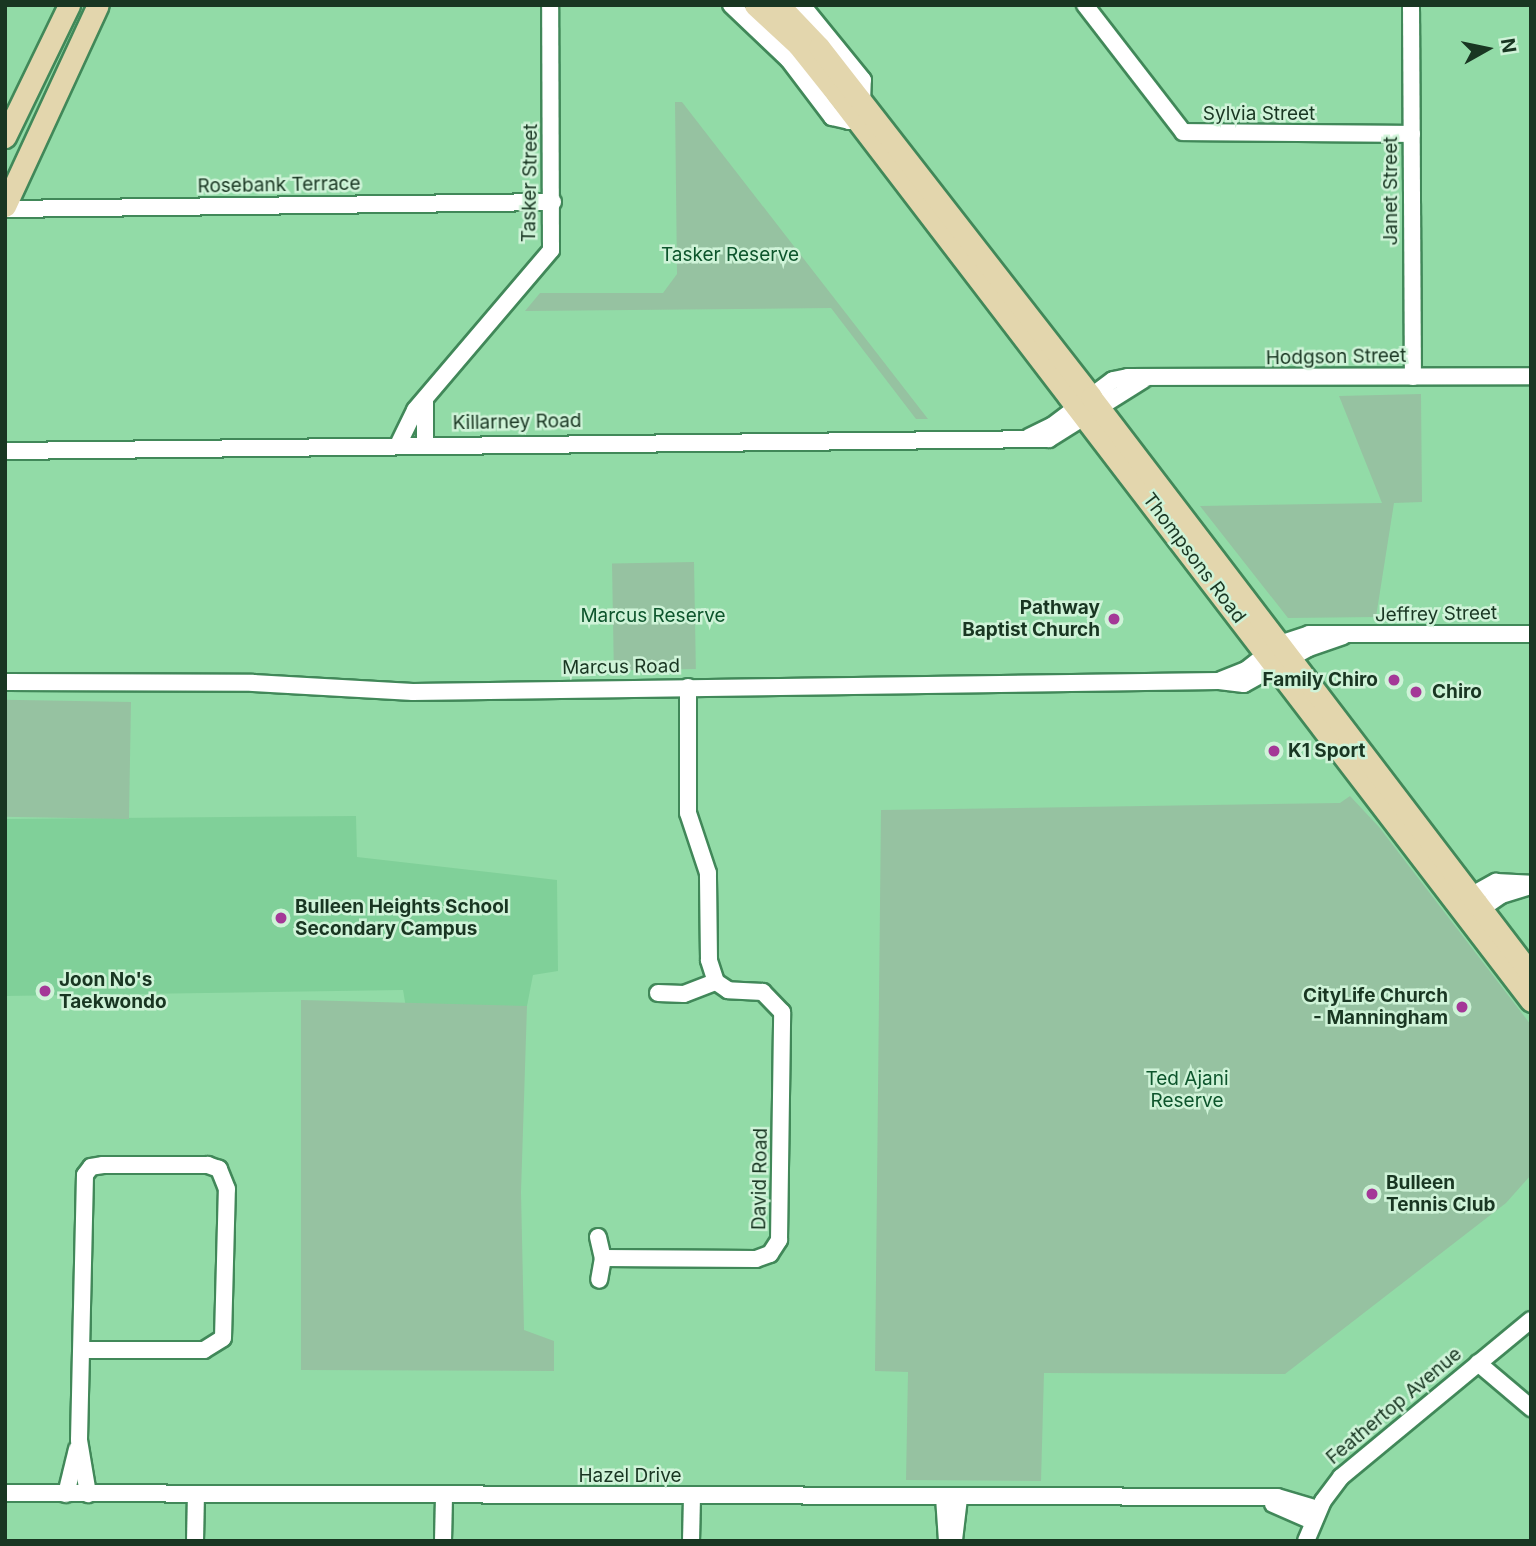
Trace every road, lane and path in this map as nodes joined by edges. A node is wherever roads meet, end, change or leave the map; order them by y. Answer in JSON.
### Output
{"nodes":[{"id":1,"x":69,"y":5,"type":"edge"},
{"id":2,"x":98,"y":5,"type":"edge"},
{"id":3,"x":550,"y":5,"type":"edge"},
{"id":4,"x":731,"y":5,"type":"edge"},
{"id":5,"x":755,"y":5,"type":"edge"},
{"id":6,"x":779,"y":5,"type":"edge"},
{"id":7,"x":802,"y":5,"type":"edge"},
{"id":8,"x":1085,"y":5,"type":"edge"},
{"id":9,"x":1410,"y":5,"type":"edge"},
{"id":10,"x":859,"y":110,"type":"junction"},
{"id":11,"x":1412,"y":134,"type":"junction"},
{"id":12,"x":5,"y":137,"type":"edge"},
{"id":13,"x":553,"y":202,"type":"junction"},
{"id":14,"x":5,"y":208,"type":"edge"},
{"id":15,"x":1531,"y":376,"type":"edge"},
{"id":16,"x":1413,"y":377,"type":"junction"},
{"id":17,"x":425,"y":400,"type":"junction"},
{"id":18,"x":1088,"y":407,"type":"junction"},
{"id":19,"x":398,"y":445,"type":"junction"},
{"id":20,"x":425,"y":445,"type":"junction"},
{"id":21,"x":5,"y":451,"type":"edge"},
{"id":22,"x":1531,"y":634,"type":"edge"},
{"id":23,"x":1278,"y":656,"type":"junction"},
{"id":24,"x":5,"y":682,"type":"edge"},
{"id":25,"x":25,"y":685,"type":"junction"},
{"id":26,"x":688,"y":687,"type":"junction"},
{"id":27,"x":5,"y":688,"type":"edge"},
{"id":28,"x":1531,"y":885,"type":"edge"},
{"id":29,"x":1470,"y":906,"type":"junction"},
{"id":30,"x":1531,"y":974,"type":"edge"},
{"id":31,"x":716,"y":982,"type":"junction"},
{"id":32,"x":658,"y":993,"type":"dead end"},
{"id":33,"x":1531,"y":1001,"type":"edge"},
{"id":34,"x":598,"y":1237,"type":"dead end"},
{"id":35,"x":603,"y":1258,"type":"junction"},
{"id":36,"x":598,"y":1280,"type":"dead end"},
{"id":37,"x":1531,"y":1320,"type":"edge"},
{"id":38,"x":82,"y":1350,"type":"junction"},
{"id":39,"x":1484,"y":1358,"type":"junction"},
{"id":40,"x":1525,"y":1402,"type":"edge"},
{"id":41,"x":79,"y":1440,"type":"junction"},
{"id":42,"x":5,"y":1493,"type":"edge"},
{"id":43,"x":66,"y":1494,"type":"junction"},
{"id":44,"x":88,"y":1494,"type":"junction"},
{"id":45,"x":195,"y":1494,"type":"junction"},
{"id":46,"x":444,"y":1496,"type":"junction"},
{"id":47,"x":692,"y":1497,"type":"junction"},
{"id":48,"x":951,"y":1498,"type":"junction"},
{"id":49,"x":1315,"y":1515,"type":"junction"},
{"id":50,"x":195,"y":1541,"type":"edge"},
{"id":51,"x":443,"y":1541,"type":"edge"},
{"id":52,"x":691,"y":1541,"type":"edge"},
{"id":53,"x":947,"y":1541,"type":"edge"},
{"id":54,"x":954,"y":1541,"type":"edge"},
{"id":55,"x":1306,"y":1541,"type":"edge"}],
"edges":[{"from":1,"to":12,"type":"main road"},
{"from":2,"to":14,"type":"main road"},
{"from":3,"to":13,"type":"street","name":"Tasker Street"},
{"from":4,"to":10,"type":"street"},
{"from":5,"to":10,"type":"main road","name":"Thompsons Road"},
{"from":6,"to":10,"type":"main road","name":"Thompsons Road"},
{"from":7,"to":10,"type":"street","name":"Thompsons Road"},
{"from":8,"to":11,"type":"street","name":"Sylvia Street"},
{"from":9,"to":11,"type":"street","name":"Janet Street"},
{"from":10,"to":18,"type":"main road","name":"Thompsons Road"},
{"from":11,"to":16,"type":"street","name":"Janet Street"},
{"from":13,"to":14,"type":"street","name":"Rosebank Terrace"},
{"from":13,"to":17,"type":"street","name":"Tasker Street"},
{"from":15,"to":16,"type":"street","name":"Hodgson Street"},
{"from":16,"to":18,"type":"street","name":"Hodgson Street"},
{"from":17,"to":19,"type":"street","name":"Tasker Street"},
{"from":17,"to":20,"type":"street"},
{"from":18,"to":20,"type":"street","name":"Killarney Road"},
{"from":18,"to":23,"type":"main road","name":"Thompsons Road"},
{"from":19,"to":20,"type":"street","name":"Killarney Road"},
{"from":19,"to":21,"type":"street","name":"Killarney Road"},
{"from":22,"to":23,"type":"street","name":"Jeffrey Street"},
{"from":23,"to":26,"type":"street","name":"Marcus Road"},
{"from":23,"to":29,"type":"main road","name":"Thompsons Road"},
{"from":24,"to":25,"type":"street","name":"Marcus Road"},
{"from":25,"to":26,"type":"street","name":"Marcus Road"},
{"from":25,"to":27,"type":"street","name":"Marcus Road"},
{"from":26,"to":31,"type":"street"},
{"from":28,"to":29,"type":"street"},
{"from":29,"to":30,"type":"main road","name":"Thompsons Road"},
{"from":29,"to":33,"type":"main road","name":"Thompsons Road"},
{"from":31,"to":32,"type":"street"},
{"from":31,"to":35,"type":"street","name":"David Road"},
{"from":34,"to":35,"type":"street"},
{"from":35,"to":36,"type":"street"},
{"from":37,"to":39,"type":"street","name":"Feathertop Avenue"},
{"from":38,"to":38,"type":"street"},
{"from":38,"to":41,"type":"street"},
{"from":39,"to":40,"type":"street"},
{"from":39,"to":49,"type":"street","name":"Feathertop Avenue"},
{"from":41,"to":43,"type":"street"},
{"from":41,"to":44,"type":"street"},
{"from":42,"to":43,"type":"street","name":"Hazel Drive"},
{"from":43,"to":44,"type":"street","name":"Hazel Drive"},
{"from":44,"to":45,"type":"street","name":"Hazel Drive"},
{"from":45,"to":46,"type":"street","name":"Hazel Drive"},
{"from":45,"to":50,"type":"street"},
{"from":46,"to":47,"type":"street","name":"Hazel Drive"},
{"from":46,"to":51,"type":"street"},
{"from":47,"to":48,"type":"street","name":"Hazel Drive"},
{"from":47,"to":52,"type":"street"},
{"from":48,"to":49,"type":"street","name":"Hazel Drive"},
{"from":48,"to":53,"type":"street"},
{"from":48,"to":54,"type":"street"},
{"from":49,"to":55,"type":"street","name":"Feathertop Avenue"}]}
